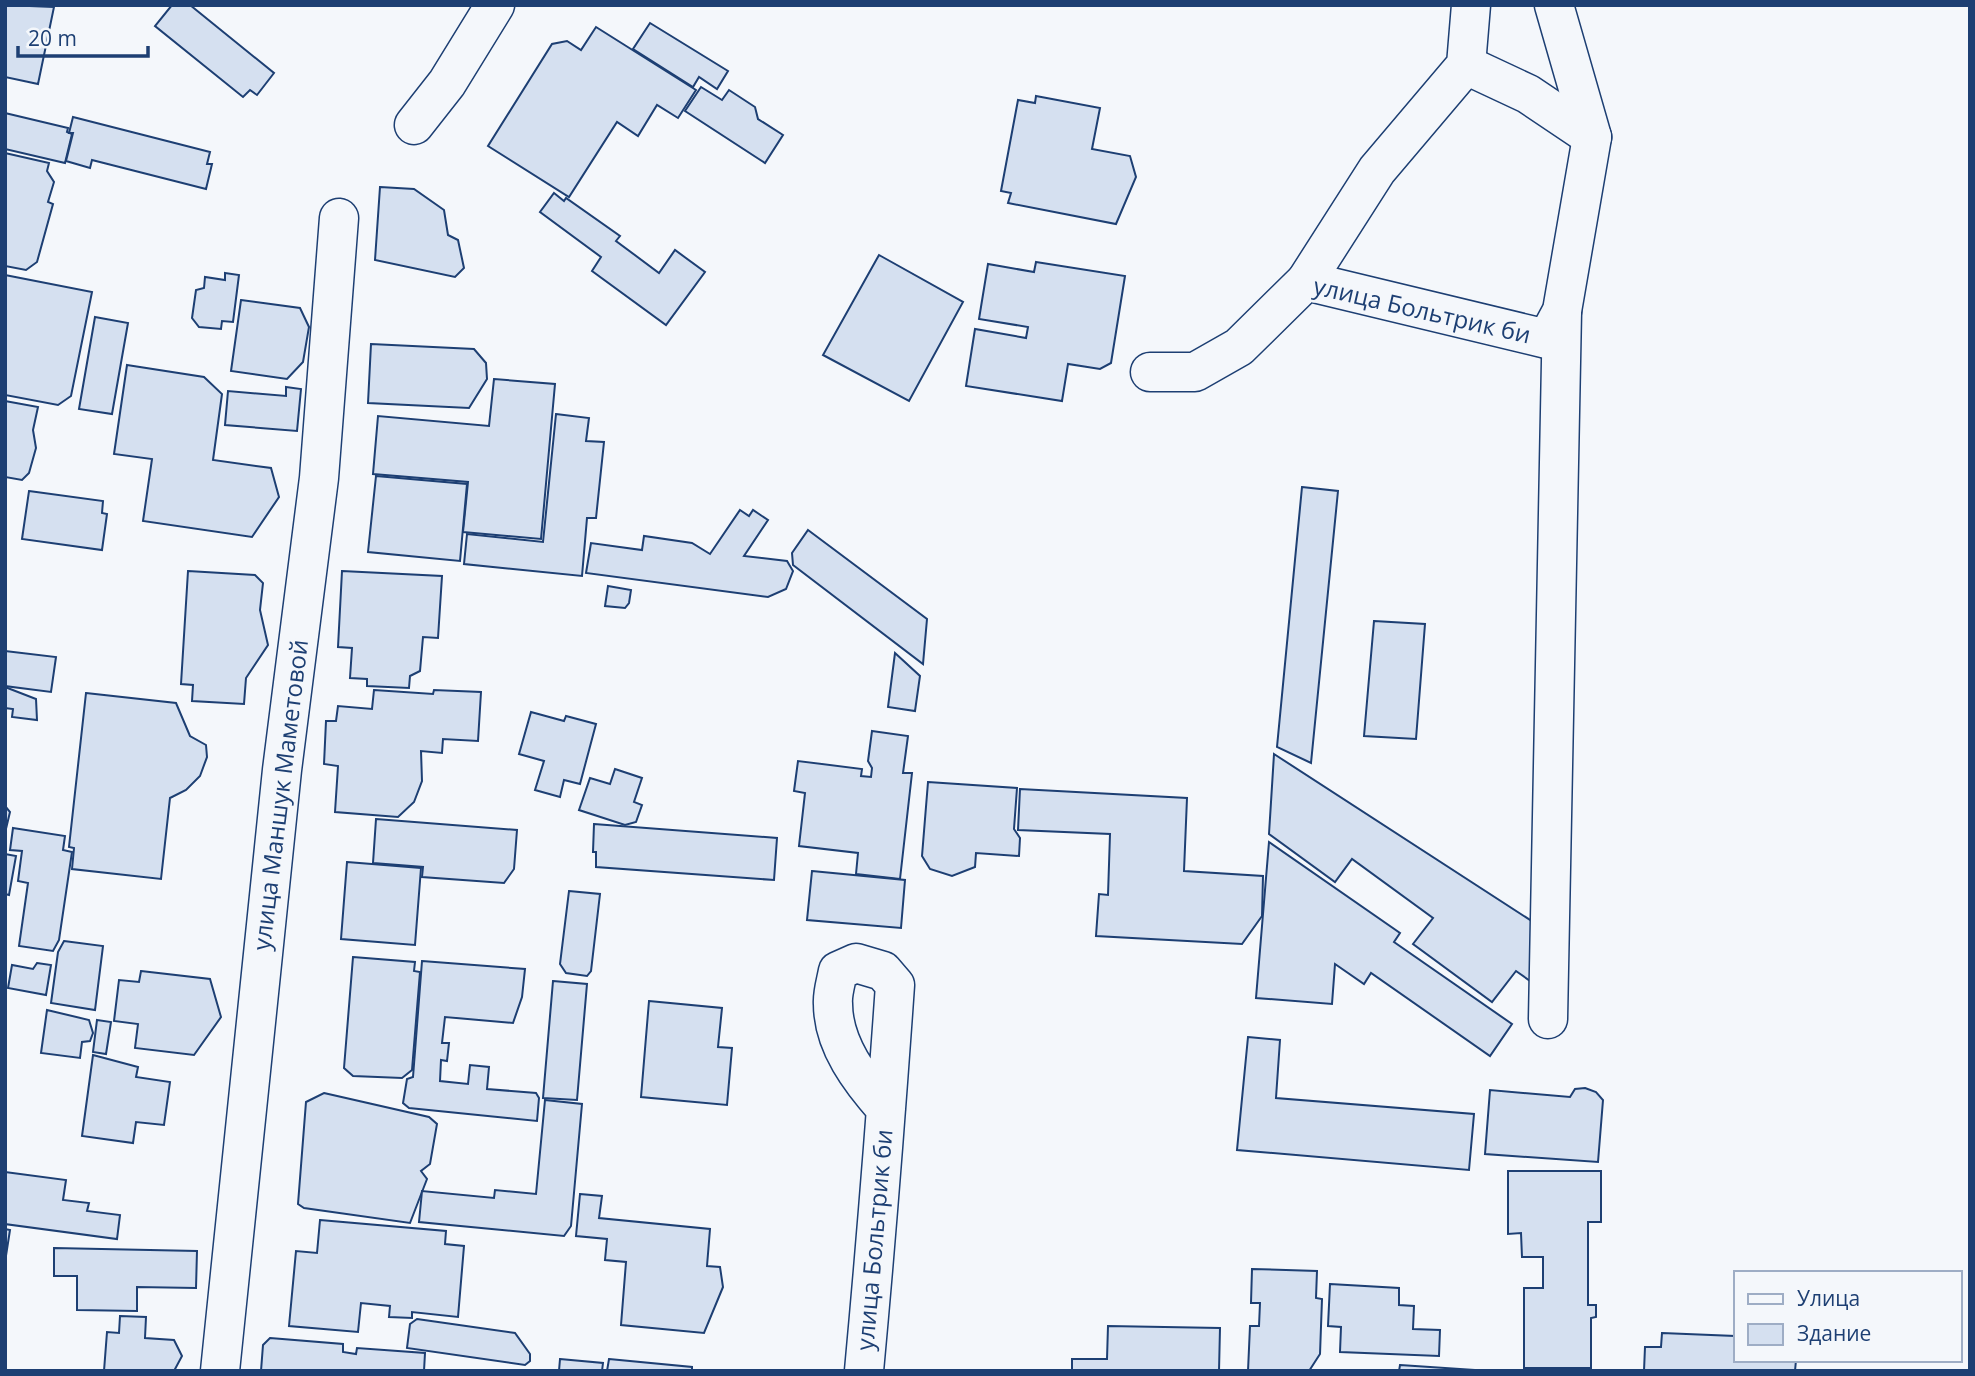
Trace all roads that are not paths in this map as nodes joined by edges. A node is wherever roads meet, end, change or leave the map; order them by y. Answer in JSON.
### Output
{"nodes":[{"id":1,"x":495,"y":5,"type":"edge"},
{"id":2,"x":1471,"y":5,"type":"edge"},
{"id":3,"x":1554,"y":5,"type":"edge"},
{"id":4,"x":1466,"y":65,"type":"junction"},
{"id":5,"x":414,"y":125,"type":"dead end"},
{"id":6,"x":1592,"y":137,"type":"junction"},
{"id":7,"x":339,"y":218,"type":"dead end"},
{"id":8,"x":1306,"y":281,"type":"junction"},
{"id":9,"x":1562,"y":312,"type":"junction"},
{"id":10,"x":1150,"y":372,"type":"dead end"},
{"id":11,"x":1548,"y":1019,"type":"dead end"},
{"id":12,"x":886,"y":1110,"type":"dead end"},
{"id":13,"x":220,"y":1371,"type":"edge"},
{"id":14,"x":864,"y":1371,"type":"edge"}],
"edges":[{"from":1,"to":5,"type":"street"},
{"from":2,"to":4,"type":"street"},
{"from":3,"to":6,"type":"street","name":"улица Больтрик би"},
{"from":4,"to":6,"type":"street"},
{"from":4,"to":8,"type":"street"},
{"from":6,"to":9,"type":"street","name":"улица Больтрик би"},
{"from":7,"to":13,"type":"street","name":"улица Маншук Маметовой"},
{"from":8,"to":9,"type":"street","name":"улица Больтрик би"},
{"from":8,"to":10,"type":"street","name":"улица Больтрик би"},
{"from":9,"to":11,"type":"street"},
{"from":12,"to":14,"type":"street","name":"улица Больтрик би"}]}
